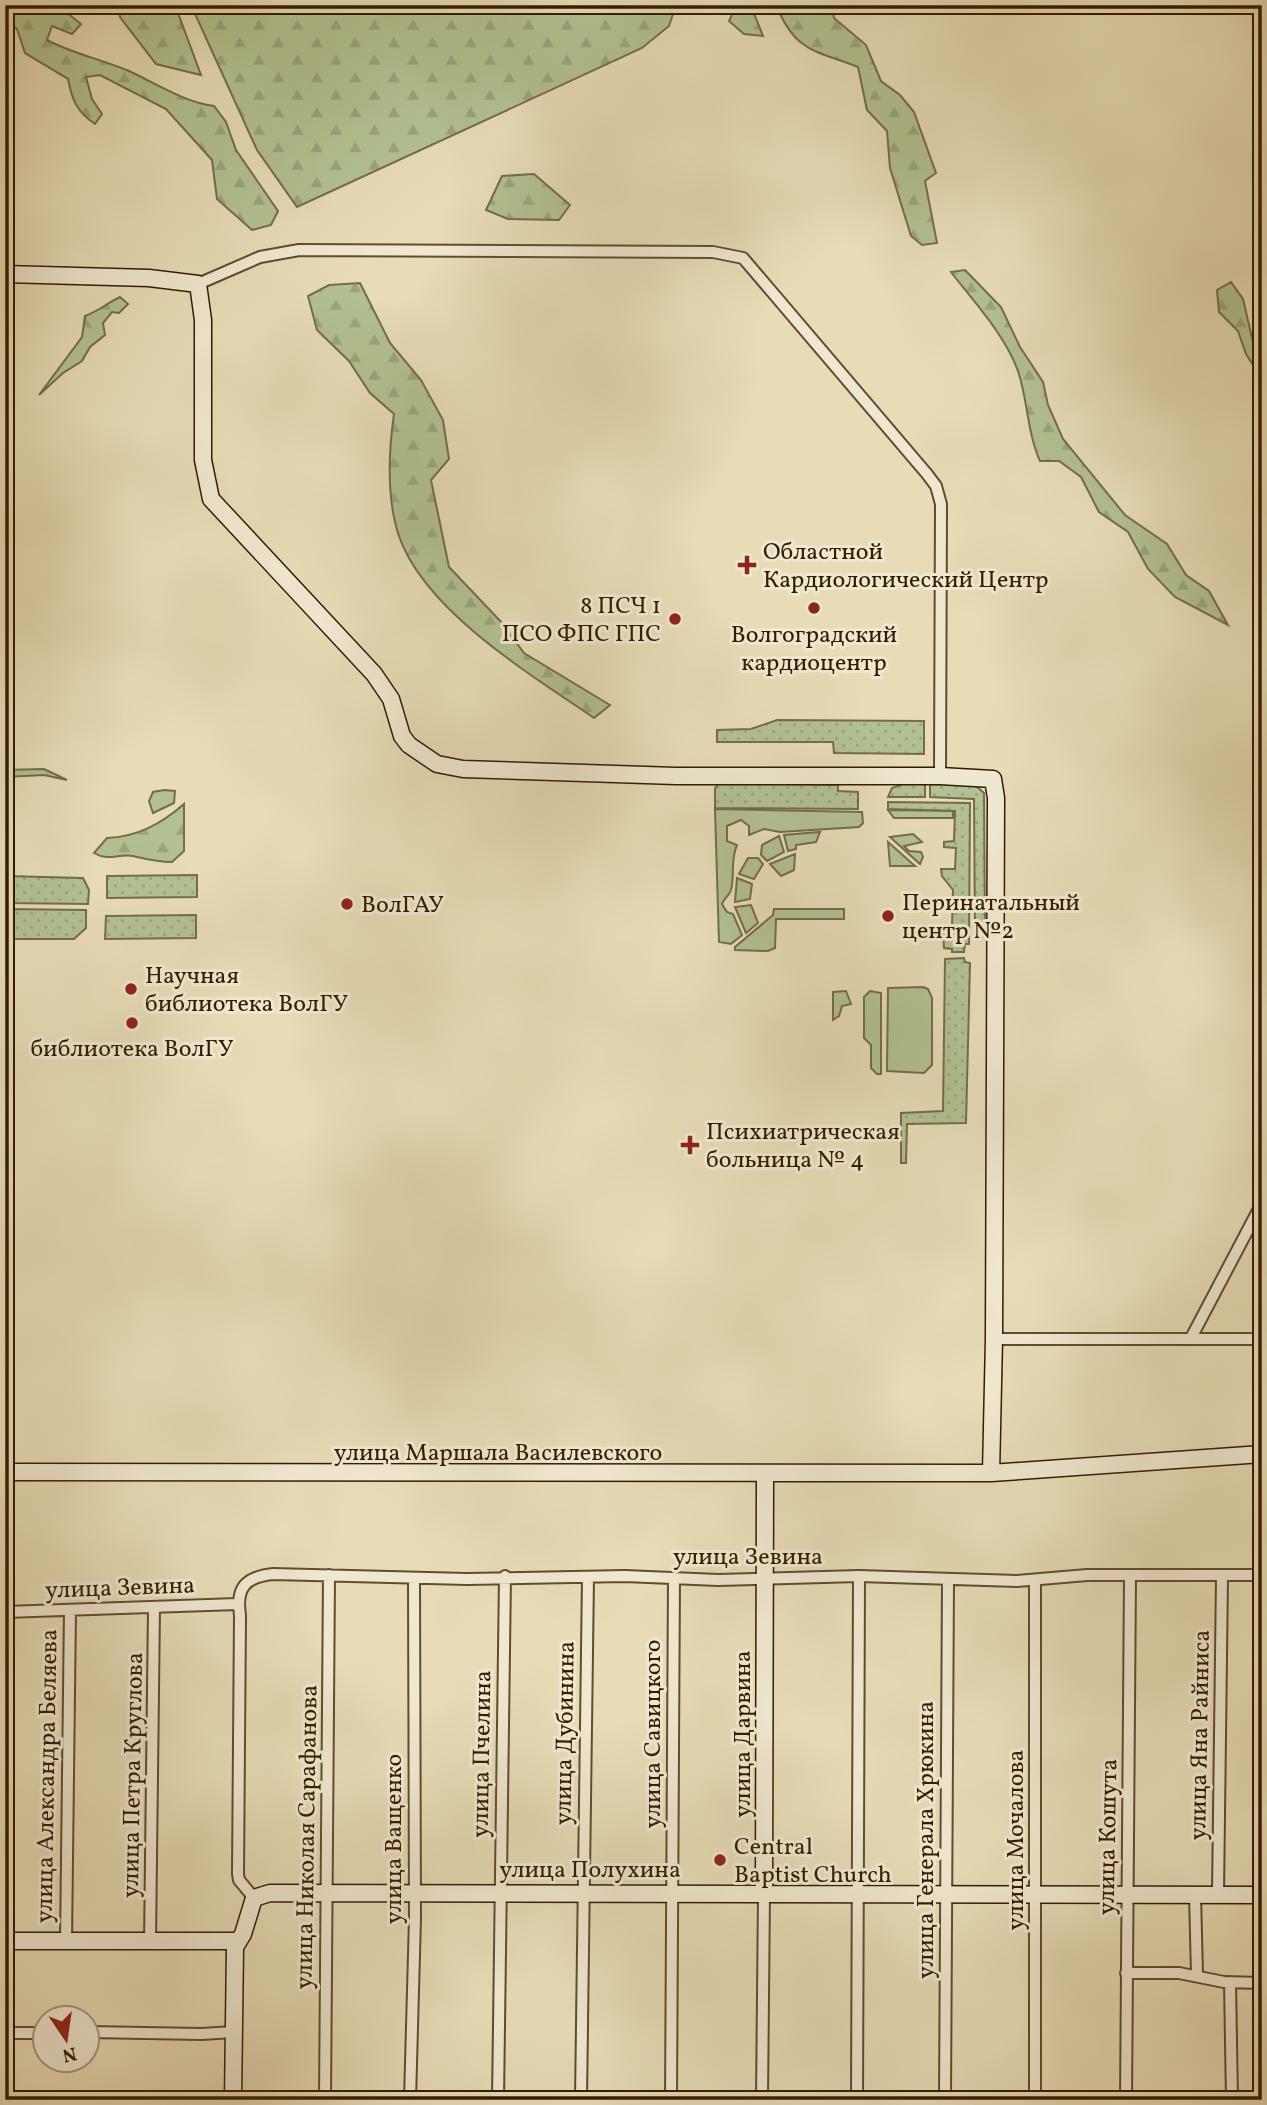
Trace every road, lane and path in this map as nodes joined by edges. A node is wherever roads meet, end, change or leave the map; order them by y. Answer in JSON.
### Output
{"nodes":[{"id":1,"x":5,"y":274,"type":"edge"},
{"id":2,"x":198,"y":284,"type":"junction"},
{"id":3,"x":940,"y":776,"type":"junction"},
{"id":4,"x":1262,"y":1203,"type":"edge"},
{"id":5,"x":1191,"y":1338,"type":"junction"},
{"id":6,"x":995,"y":1339,"type":"junction"},
{"id":7,"x":1262,"y":1339,"type":"edge"},
{"id":8,"x":1262,"y":1454,"type":"edge"},
{"id":9,"x":5,"y":1472,"type":"edge"},
{"id":10,"x":991,"y":1473,"type":"junction"},
{"id":11,"x":765,"y":1474,"type":"junction"},
{"id":12,"x":329,"y":1575,"type":"junction"},
{"id":13,"x":1262,"y":1575,"type":"edge"},
{"id":14,"x":505,"y":1576,"type":"junction"},
{"id":15,"x":859,"y":1576,"type":"junction"},
{"id":16,"x":1130,"y":1576,"type":"junction"},
{"id":17,"x":588,"y":1577,"type":"junction"},
{"id":18,"x":1222,"y":1577,"type":"junction"},
{"id":19,"x":414,"y":1578,"type":"junction"},
{"id":20,"x":674,"y":1578,"type":"junction"},
{"id":21,"x":765,"y":1579,"type":"junction"},
{"id":22,"x":948,"y":1580,"type":"junction"},
{"id":23,"x":1035,"y":1581,"type":"junction"},
{"id":24,"x":239,"y":1598,"type":"junction"},
{"id":25,"x":154,"y":1608,"type":"junction"},
{"id":26,"x":70,"y":1610,"type":"junction"},
{"id":27,"x":5,"y":1612,"type":"edge"},
{"id":28,"x":414,"y":1891,"type":"junction"},
{"id":29,"x":326,"y":1892,"type":"junction"},
{"id":30,"x":499,"y":1892,"type":"junction"},
{"id":31,"x":582,"y":1892,"type":"junction"},
{"id":32,"x":671,"y":1892,"type":"junction"},
{"id":33,"x":764,"y":1893,"type":"junction"},
{"id":34,"x":859,"y":1894,"type":"junction"},
{"id":35,"x":945,"y":1894,"type":"junction"},
{"id":36,"x":1037,"y":1894,"type":"junction"},
{"id":37,"x":1130,"y":1894,"type":"junction"},
{"id":38,"x":1195,"y":1894,"type":"junction"},
{"id":39,"x":1218,"y":1894,"type":"junction"},
{"id":40,"x":1262,"y":1895,"type":"edge"},
{"id":41,"x":254,"y":1898,"type":"junction"},
{"id":42,"x":5,"y":1941,"type":"edge"},
{"id":43,"x":237,"y":1941,"type":"junction"},
{"id":44,"x":65,"y":1942,"type":"junction"},
{"id":45,"x":150,"y":1943,"type":"junction"},
{"id":46,"x":1126,"y":1973,"type":"junction"},
{"id":47,"x":1197,"y":1975,"type":"junction"},
{"id":48,"x":1230,"y":1982,"type":"junction"},
{"id":49,"x":1262,"y":1983,"type":"edge"},
{"id":50,"x":102,"y":2032,"type":"edge"},
{"id":51,"x":233,"y":2032,"type":"junction"},
{"id":52,"x":5,"y":2033,"type":"edge"},
{"id":53,"x":32,"y":2033,"type":"edge"},
{"id":54,"x":233,"y":2100,"type":"edge"},
{"id":55,"x":325,"y":2100,"type":"edge"},
{"id":56,"x":410,"y":2100,"type":"edge"},
{"id":57,"x":498,"y":2100,"type":"edge"},
{"id":58,"x":581,"y":2100,"type":"edge"},
{"id":59,"x":671,"y":2100,"type":"edge"},
{"id":60,"x":762,"y":2100,"type":"edge"},
{"id":61,"x":857,"y":2100,"type":"edge"},
{"id":62,"x":945,"y":2100,"type":"edge"},
{"id":63,"x":1035,"y":2100,"type":"edge"},
{"id":64,"x":1126,"y":2100,"type":"edge"},
{"id":65,"x":1232,"y":2100,"type":"edge"}],
"edges":[{"from":1,"to":2,"type":"street"},
{"from":2,"to":3,"type":"street"},
{"from":2,"to":3,"type":"street"},
{"from":3,"to":6,"type":"street"},
{"from":4,"to":5,"type":"street"},
{"from":5,"to":6,"type":"street"},
{"from":5,"to":7,"type":"street"},
{"from":6,"to":10,"type":"street"},
{"from":8,"to":10,"type":"street","name":"улица Маршала Василевского"},
{"from":9,"to":11,"type":"street","name":"улица Маршала Василевского"},
{"from":10,"to":11,"type":"street","name":"улица Маршала Василевского"},
{"from":11,"to":21,"type":"street","name":"улица Дарвина"},
{"from":12,"to":19,"type":"street","name":"улица Зевина"},
{"from":12,"to":24,"type":"street","name":"улица Зевина"},
{"from":12,"to":29,"type":"street","name":"улица Николая Сарафанова"},
{"from":13,"to":18,"type":"street","name":"улица Зевина"},
{"from":14,"to":17,"type":"street","name":"улица Зевина"},
{"from":14,"to":19,"type":"street","name":"улица Зевина"},
{"from":14,"to":30,"type":"street","name":"улица Пчелина"},
{"from":15,"to":21,"type":"street","name":"улица Зевина"},
{"from":15,"to":22,"type":"street","name":"улица Зевина"},
{"from":15,"to":34,"type":"street"},
{"from":16,"to":18,"type":"street","name":"улица Зевина"},
{"from":16,"to":23,"type":"street","name":"улица Зевина"},
{"from":16,"to":37,"type":"street","name":"улица Кошута"},
{"from":17,"to":20,"type":"street","name":"улица Зевина"},
{"from":17,"to":31,"type":"street","name":"улица Дубинина"},
{"from":18,"to":39,"type":"street","name":"улица Яна Райниса"},
{"from":19,"to":28,"type":"street","name":"улица Ващенко"},
{"from":20,"to":21,"type":"street","name":"улица Зевина"},
{"from":20,"to":32,"type":"street","name":"улица Савицкого"},
{"from":21,"to":33,"type":"street","name":"улица Дарвина"},
{"from":22,"to":23,"type":"street","name":"улица Зевина"},
{"from":22,"to":35,"type":"street","name":"улица Генерала Хрюкина"},
{"from":23,"to":36,"type":"street","name":"улица Мочалова"},
{"from":24,"to":25,"type":"street","name":"улица Зевина"},
{"from":24,"to":41,"type":"street"},
{"from":25,"to":26,"type":"street","name":"улица Зевина"},
{"from":25,"to":45,"type":"street","name":"улица Петра Круглова"},
{"from":26,"to":27,"type":"street","name":"улица Зевина"},
{"from":26,"to":44,"type":"street","name":"улица Александра Беляева"},
{"from":28,"to":29,"type":"street","name":"улица Полухина"},
{"from":28,"to":30,"type":"street","name":"улица Полухина"},
{"from":28,"to":56,"type":"street","name":"улица Ващенко"},
{"from":29,"to":41,"type":"street","name":"улица Полухина"},
{"from":29,"to":55,"type":"street","name":"улица Николая Сарафанова"},
{"from":30,"to":31,"type":"street","name":"улица Полухина"},
{"from":30,"to":57,"type":"street","name":"улица Пчелина"},
{"from":31,"to":32,"type":"street","name":"улица Полухина"},
{"from":31,"to":58,"type":"street","name":"улица Дубинина"},
{"from":32,"to":33,"type":"street","name":"улица Полухина"},
{"from":32,"to":59,"type":"street","name":"улица Савицкого"},
{"from":33,"to":34,"type":"street","name":"улица Полухина"},
{"from":33,"to":60,"type":"street","name":"улица Дарвина"},
{"from":34,"to":35,"type":"street","name":"улица Полухина"},
{"from":34,"to":61,"type":"street"},
{"from":35,"to":36,"type":"street","name":"улица Полухина"},
{"from":35,"to":62,"type":"street","name":"улица Генерала Хрюкина"},
{"from":36,"to":37,"type":"street","name":"улица Полухина"},
{"from":36,"to":63,"type":"street","name":"улица Мочалова"},
{"from":37,"to":38,"type":"street","name":"улица Полухина"},
{"from":37,"to":46,"type":"street","name":"улица Кошута"},
{"from":38,"to":39,"type":"street","name":"улица Полухина"},
{"from":38,"to":47,"type":"street"},
{"from":39,"to":40,"type":"street","name":"улица Полухина"},
{"from":41,"to":43,"type":"street"},
{"from":42,"to":44,"type":"street"},
{"from":43,"to":45,"type":"street"},
{"from":43,"to":51,"type":"street"},
{"from":44,"to":45,"type":"street"},
{"from":46,"to":47,"type":"street"},
{"from":46,"to":64,"type":"street","name":"улица Кошута"},
{"from":47,"to":48,"type":"street"},
{"from":48,"to":49,"type":"street"},
{"from":48,"to":65,"type":"street"},
{"from":50,"to":51,"type":"street"},
{"from":51,"to":54,"type":"street"},
{"from":52,"to":53,"type":"street"}]}
